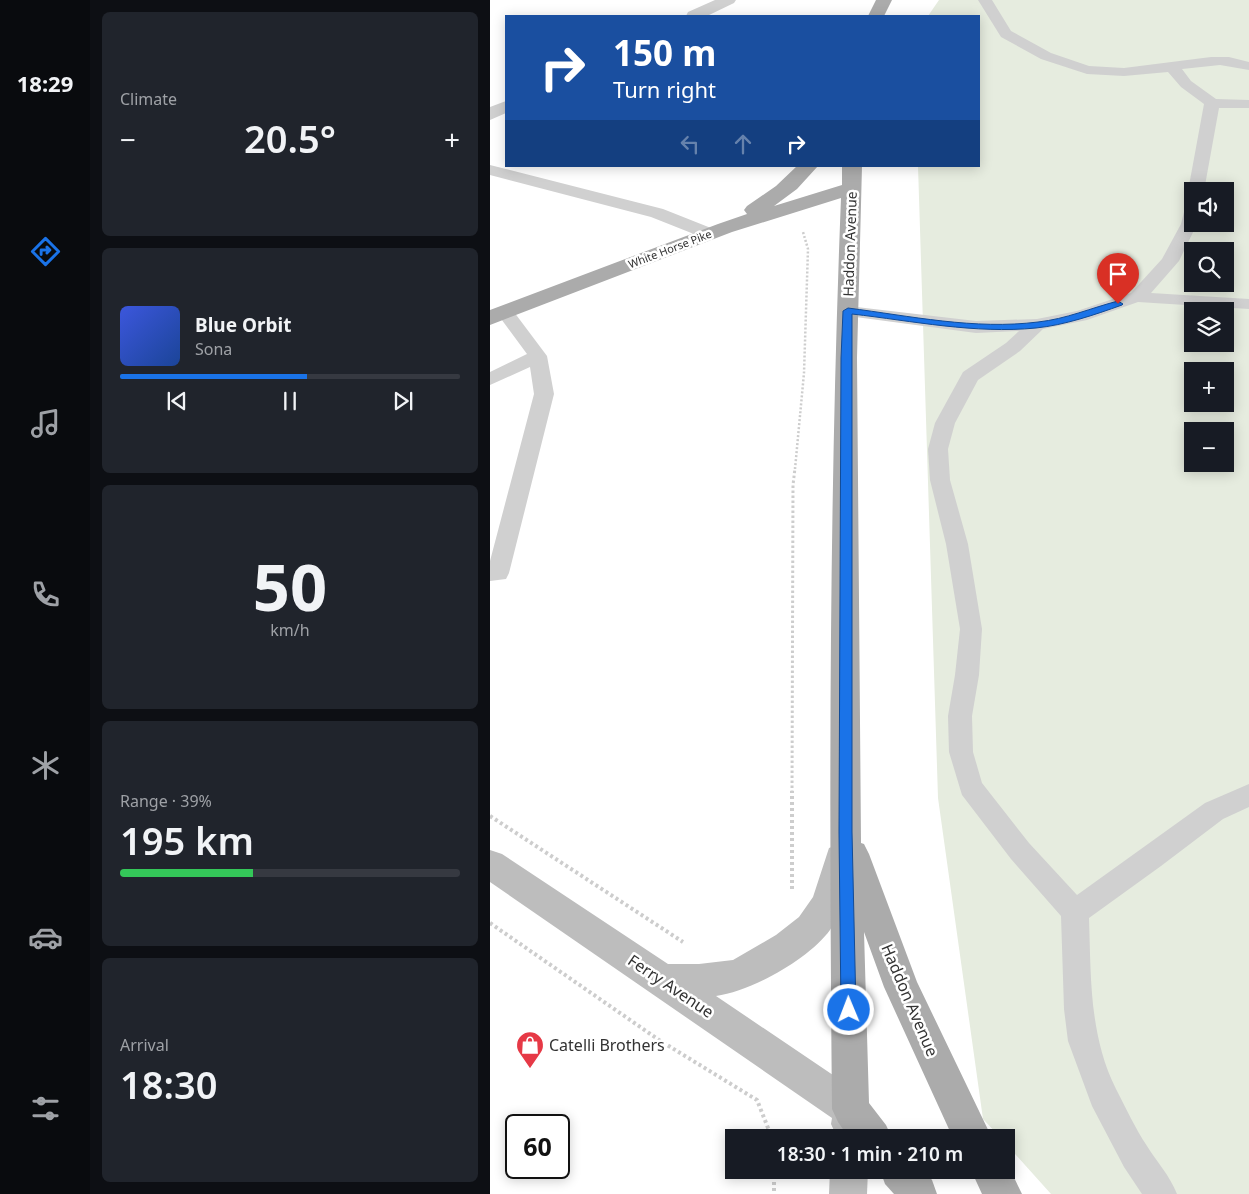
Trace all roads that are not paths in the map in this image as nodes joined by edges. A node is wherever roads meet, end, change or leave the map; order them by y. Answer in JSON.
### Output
{"nodes":[{"id":1,"x":728,"y":0,"type":"edge"},
{"id":2,"x":884,"y":0,"type":"edge"},
{"id":3,"x":986,"y":0,"type":"edge"},
{"id":4,"x":696,"y":15,"type":"edge"},
{"id":5,"x":876,"y":15,"type":"edge"},
{"id":6,"x":1249,"y":66,"type":"edge"},
{"id":7,"x":1172,"y":67,"type":"junction"},
{"id":8,"x":1212,"y":103,"type":"junction"},
{"id":9,"x":1249,"y":104,"type":"edge"},
{"id":10,"x":505,"y":106,"type":"edge"},
{"id":11,"x":490,"y":114,"type":"edge"},
{"id":12,"x":807,"y":167,"type":"edge"},
{"id":13,"x":490,"y":170,"type":"edge"},
{"id":14,"x":852,"y":177,"type":"edge"},
{"id":15,"x":1198,"y":182,"type":"edge"},
{"id":16,"x":718,"y":231,"type":"junction"},
{"id":17,"x":1185,"y":232,"type":"edge"},
{"id":18,"x":1137,"y":297,"type":"junction"},
{"id":19,"x":1249,"y":304,"type":"edge"},
{"id":20,"x":848,"y":311,"type":"junction"},
{"id":21,"x":497,"y":315,"type":"edge"},
{"id":22,"x":1037,"y":325,"type":"junction"},
{"id":23,"x":538,"y":356,"type":"junction"},
{"id":24,"x":490,"y":379,"type":"edge"},
{"id":25,"x":490,"y":573,"type":"edge"},
{"id":26,"x":1249,"y":795,"type":"edge"},
{"id":27,"x":845,"y":832,"type":"junction"},
{"id":28,"x":490,"y":864,"type":"edge"},
{"id":29,"x":1075,"y":912,"type":"junction"},
{"id":30,"x":663,"y":980,"type":"junction"},
{"id":31,"x":850,"y":1123,"type":"edge"},
{"id":32,"x":969,"y":1129,"type":"edge"},
{"id":33,"x":849,"y":1179,"type":"edge"},
{"id":34,"x":906,"y":1179,"type":"edge"},
{"id":35,"x":995,"y":1179,"type":"edge"},
{"id":36,"x":848,"y":1194,"type":"edge"},
{"id":37,"x":918,"y":1194,"type":"edge"},
{"id":38,"x":1003,"y":1194,"type":"edge"},
{"id":39,"x":1161,"y":1194,"type":"edge"}],
"edges":[{"from":1,"to":4,"type":"street"},
{"from":2,"to":5,"type":"main road"},
{"from":3,"to":7,"type":"lane"},
{"from":6,"to":7,"type":"lane"},
{"from":7,"to":8,"type":"lane"},
{"from":8,"to":9,"type":"lane"},
{"from":8,"to":15,"type":"lane"},
{"from":10,"to":11,"type":"street"},
{"from":12,"to":16,"type":"main road"},
{"from":13,"to":16,"type":"lane"},
{"from":14,"to":16,"type":"main road","name":"White Horse Pike"},
{"from":14,"to":20,"type":"main road","name":"Haddon Avenue"},
{"from":16,"to":21,"type":"main road","name":"White Horse Pike"},
{"from":17,"to":18,"type":"lane"},
{"from":18,"to":19,"type":"lane"},
{"from":18,"to":22,"type":"lane"},
{"from":20,"to":22,"type":"lane"},
{"from":20,"to":27,"type":"main road","name":"Haddon Avenue"},
{"from":21,"to":23,"type":"lane"},
{"from":22,"to":29,"type":"lane"},
{"from":23,"to":24,"type":"lane"},
{"from":23,"to":25,"type":"lane"},
{"from":26,"to":29,"type":"lane"},
{"from":27,"to":30,"type":"main road"},
{"from":27,"to":31,"type":"main road","name":"Haddon Avenue"},
{"from":27,"to":32,"type":"main road","name":"Haddon Avenue"},
{"from":28,"to":30,"type":"main road","name":"Ferry Avenue"},
{"from":29,"to":39,"type":"lane"},
{"from":30,"to":31,"type":"main road","name":"Ferry Avenue"},
{"from":33,"to":36,"type":"main road"},
{"from":34,"to":37,"type":"main road"},
{"from":35,"to":38,"type":"main road"}]}
